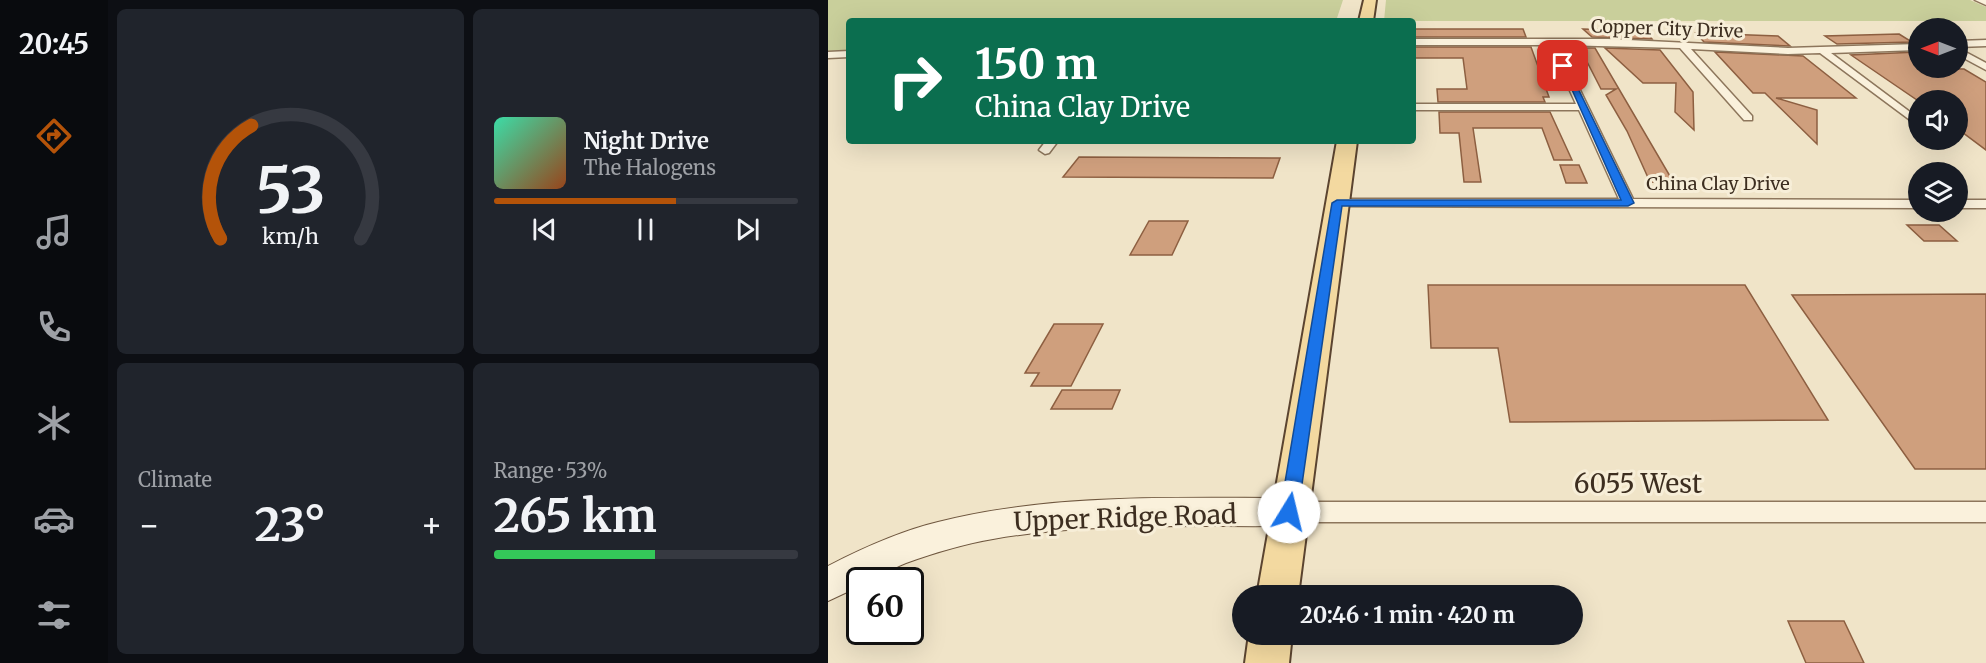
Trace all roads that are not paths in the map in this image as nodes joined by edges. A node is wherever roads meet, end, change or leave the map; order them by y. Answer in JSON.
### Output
{"nodes":[{"id":1,"x":1370,"y":0,"type":"edge"},
{"id":2,"x":1979,"y":0,"type":"edge"},
{"id":3,"x":1986,"y":3,"type":"edge"},
{"id":4,"x":1367,"y":18,"type":"edge"},
{"id":5,"x":1416,"y":42,"type":"edge"},
{"id":6,"x":1552,"y":42,"type":"junction"},
{"id":7,"x":1986,"y":43,"type":"edge"},
{"id":8,"x":1968,"y":44,"type":"edge"},
{"id":9,"x":1682,"y":45,"type":"junction"},
{"id":10,"x":1908,"y":47,"type":"edge"},
{"id":11,"x":1823,"y":51,"type":"junction"},
{"id":12,"x":846,"y":54,"type":"edge"},
{"id":13,"x":828,"y":55,"type":"edge"},
{"id":14,"x":1968,"y":57,"type":"edge"},
{"id":15,"x":1986,"y":67,"type":"edge"},
{"id":16,"x":1416,"y":107,"type":"edge"},
{"id":17,"x":1583,"y":107,"type":"junction"},
{"id":18,"x":1908,"y":115,"type":"edge"},
{"id":19,"x":1748,"y":118,"type":"dead end"},
{"id":20,"x":1347,"y":144,"type":"edge"},
{"id":21,"x":1337,"y":203,"type":"junction"},
{"id":22,"x":1628,"y":203,"type":"junction"},
{"id":23,"x":1908,"y":204,"type":"edge"},
{"id":24,"x":1968,"y":204,"type":"edge"},
{"id":25,"x":1986,"y":204,"type":"edge"},
{"id":26,"x":1289,"y":512,"type":"junction"},
{"id":27,"x":1986,"y":512,"type":"edge"},
{"id":28,"x":828,"y":584,"type":"edge"},
{"id":29,"x":1279,"y":585,"type":"edge"},
{"id":30,"x":1269,"y":645,"type":"edge"},
{"id":31,"x":1267,"y":663,"type":"edge"}],
"edges":[{"from":1,"to":4,"type":"main road"},
{"from":2,"to":3,"type":"street"},
{"from":5,"to":6,"type":"street","name":"Copper City Drive"},
{"from":6,"to":9,"type":"street","name":"Copper City Drive"},
{"from":6,"to":17,"type":"street"},
{"from":7,"to":8,"type":"street"},
{"from":9,"to":11,"type":"street","name":"Copper City Drive"},
{"from":9,"to":19,"type":"street"},
{"from":10,"to":11,"type":"street","name":"Copper City Drive"},
{"from":11,"to":18,"type":"street"},
{"from":12,"to":13,"type":"street"},
{"from":14,"to":15,"type":"street"},
{"from":16,"to":17,"type":"street"},
{"from":17,"to":22,"type":"street"},
{"from":20,"to":21,"type":"main road"},
{"from":21,"to":22,"type":"street","name":"China Clay Drive"},
{"from":21,"to":26,"type":"main road"},
{"from":22,"to":23,"type":"street","name":"China Clay Drive"},
{"from":24,"to":25,"type":"street"},
{"from":26,"to":27,"type":"street","name":"6055 West"},
{"from":26,"to":28,"type":"street","name":"Upper Ridge Road"},
{"from":26,"to":29,"type":"main road"},
{"from":30,"to":31,"type":"main road"}]}
